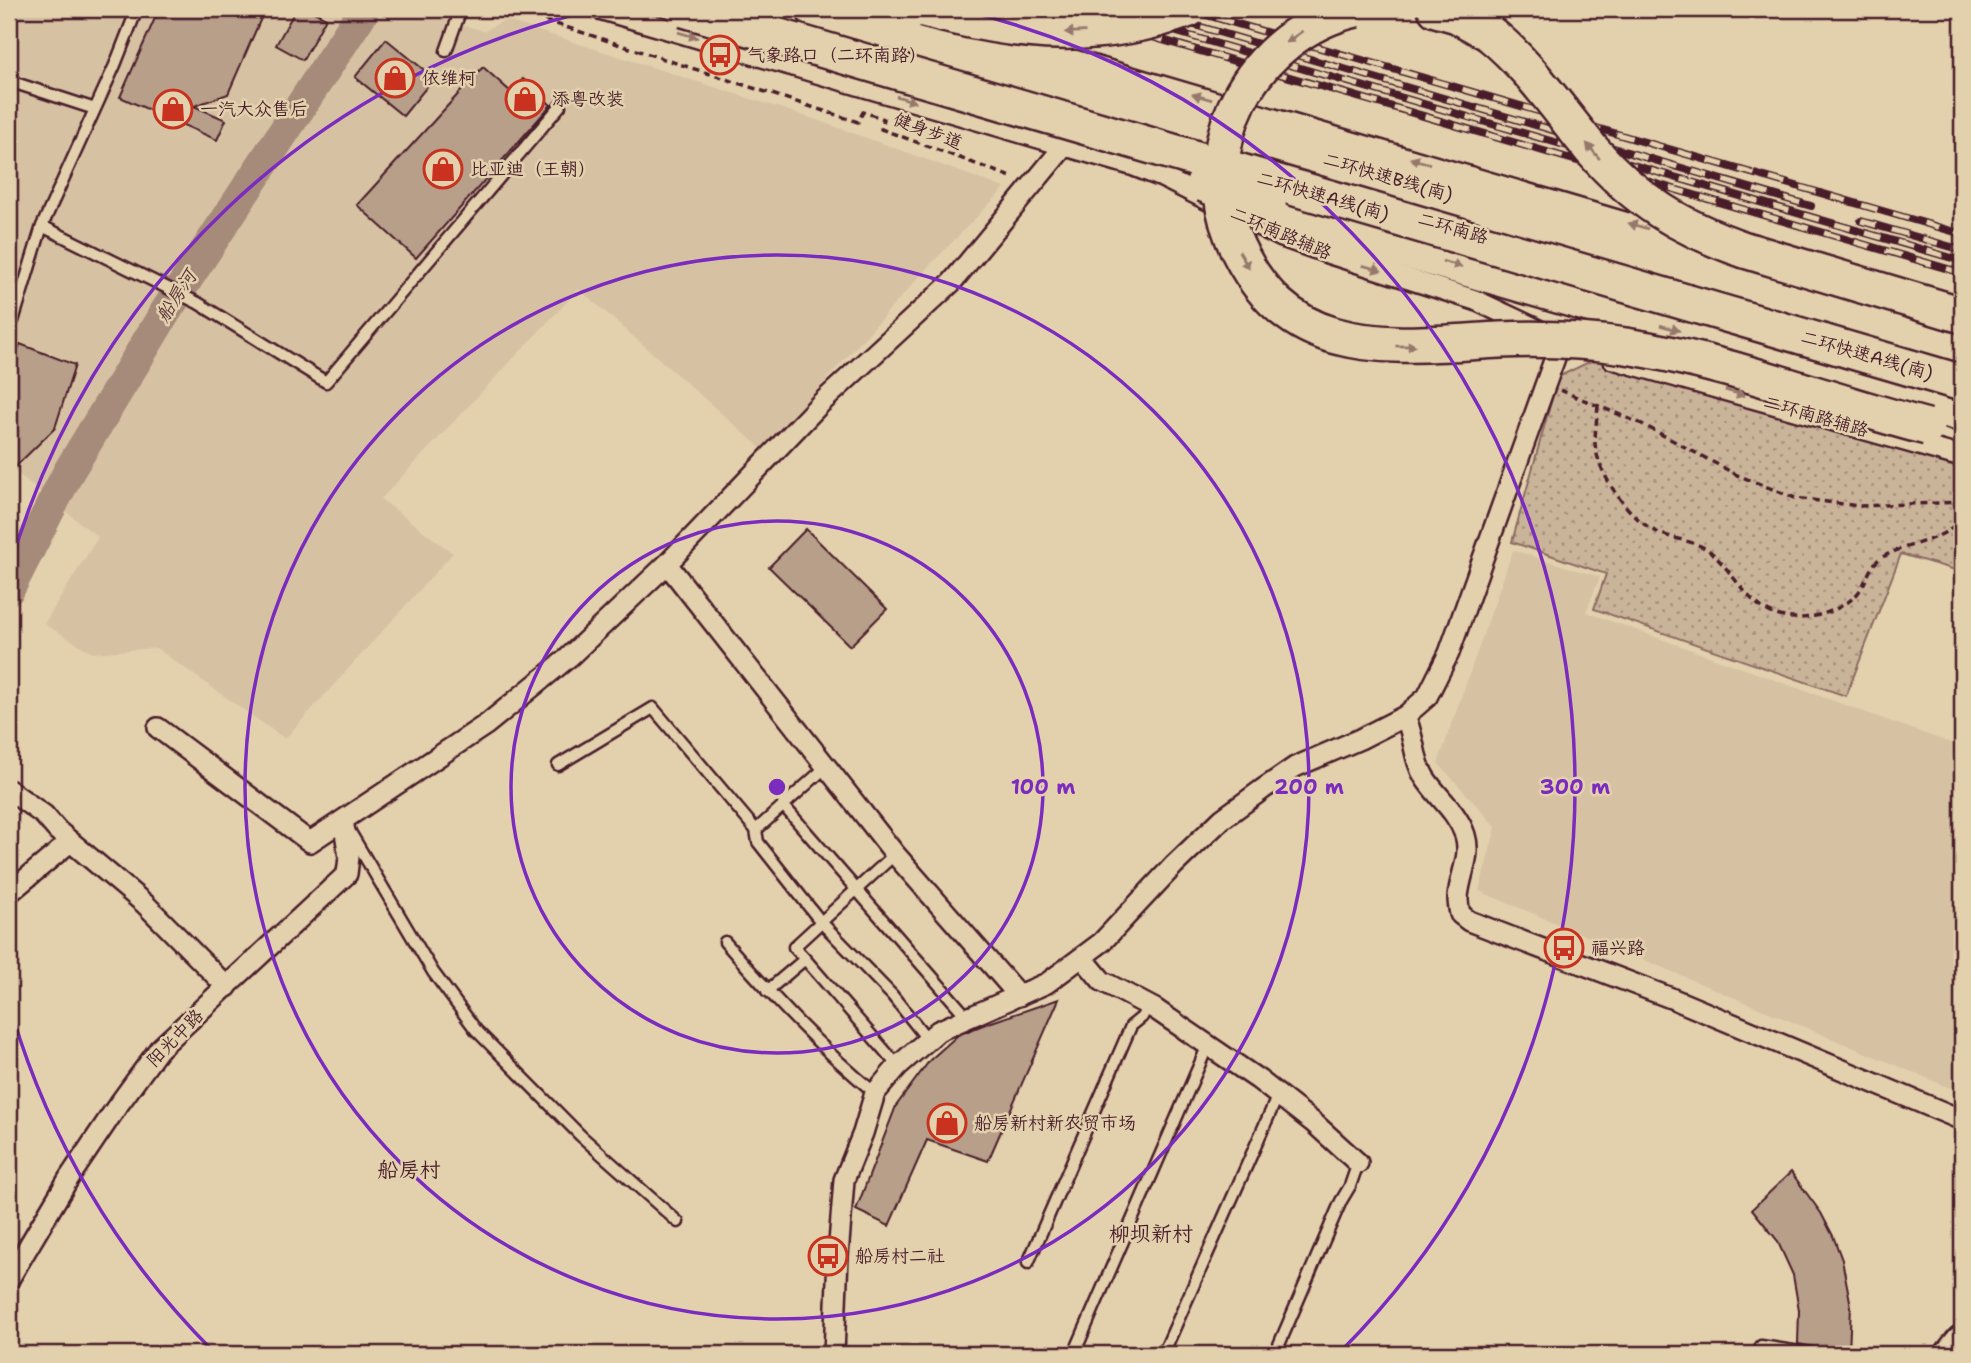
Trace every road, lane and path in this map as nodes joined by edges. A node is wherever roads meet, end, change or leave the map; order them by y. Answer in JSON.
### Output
{"nodes":[{"id":1,"x":137,"y":9,"type":"edge"},
{"id":2,"x":461,"y":9,"type":"edge"},
{"id":3,"x":510,"y":9,"type":"edge"},
{"id":4,"x":599,"y":9,"type":"edge"},
{"id":5,"x":684,"y":9,"type":"edge"},
{"id":6,"x":703,"y":9,"type":"edge"},
{"id":7,"x":798,"y":9,"type":"edge"},
{"id":8,"x":814,"y":9,"type":"edge"},
{"id":9,"x":899,"y":9,"type":"edge"},
{"id":10,"x":925,"y":9,"type":"edge"},
{"id":11,"x":1189,"y":9,"type":"edge"},
{"id":12,"x":1356,"y":9,"type":"edge"},
{"id":13,"x":1436,"y":9,"type":"edge"},
{"id":14,"x":446,"y":51,"type":"dead end"},
{"id":15,"x":9,"y":81,"type":"edge"},
{"id":16,"x":559,"y":106,"type":"dead end"},
{"id":17,"x":95,"y":109,"type":"junction"},
{"id":18,"x":1075,"y":120,"type":"junction"},
{"id":19,"x":1032,"y":185,"type":"junction"},
{"id":20,"x":42,"y":226,"type":"junction"},
{"id":21,"x":1962,"y":315,"type":"edge"},
{"id":22,"x":13,"y":321,"type":"dead end"},
{"id":23,"x":1962,"y":321,"type":"edge"},
{"id":24,"x":1562,"y":341,"type":"junction"},
{"id":25,"x":1962,"y":347,"type":"edge"},
{"id":26,"x":1955,"y":377,"type":"edge"},
{"id":27,"x":1546,"y":384,"type":"junction"},
{"id":28,"x":1598,"y":406,"type":"junction"},
{"id":29,"x":1941,"y":416,"type":"edge"},
{"id":30,"x":1962,"y":433,"type":"edge"},
{"id":31,"x":1962,"y":457,"type":"edge"},
{"id":32,"x":1962,"y":502,"type":"edge"},
{"id":33,"x":1962,"y":512,"type":"edge"},
{"id":34,"x":667,"y":564,"type":"junction"},
{"id":35,"x":1405,"y":716,"type":"junction"},
{"id":36,"x":158,"y":728,"type":"dead end"},
{"id":37,"x":558,"y":765,"type":"dead end"},
{"id":38,"x":827,"y":767,"type":"junction"},
{"id":39,"x":9,"y":790,"type":"edge"},
{"id":40,"x":783,"y":805,"type":"junction"},
{"id":41,"x":343,"y":820,"type":"junction"},
{"id":42,"x":756,"y":830,"type":"junction"},
{"id":43,"x":70,"y":842,"type":"junction"},
{"id":44,"x":895,"y":854,"type":"junction"},
{"id":45,"x":855,"y":891,"type":"junction"},
{"id":46,"x":9,"y":892,"type":"edge"},
{"id":47,"x":821,"y":922,"type":"junction"},
{"id":48,"x":725,"y":942,"type":"dead end"},
{"id":49,"x":1082,"y":957,"type":"junction"},
{"id":50,"x":805,"y":959,"type":"junction"},
{"id":51,"x":227,"y":987,"type":"junction"},
{"id":52,"x":767,"y":991,"type":"junction"},
{"id":53,"x":1019,"y":996,"type":"junction"},
{"id":54,"x":1148,"y":1005,"type":"junction"},
{"id":55,"x":968,"y":1018,"type":"junction"},
{"id":56,"x":928,"y":1040,"type":"junction"},
{"id":57,"x":1209,"y":1045,"type":"junction"},
{"id":58,"x":898,"y":1066,"type":"junction"},
{"id":59,"x":875,"y":1093,"type":"junction"},
{"id":60,"x":1279,"y":1095,"type":"junction"},
{"id":61,"x":1962,"y":1120,"type":"edge"},
{"id":62,"x":1357,"y":1163,"type":"joint"},
{"id":63,"x":678,"y":1222,"type":"dead end"},
{"id":64,"x":1028,"y":1263,"type":"dead end"},
{"id":65,"x":9,"y":1279,"type":"edge"},
{"id":66,"x":1962,"y":1342,"type":"edge"},
{"id":67,"x":1761,"y":1346,"type":"dead end"},
{"id":68,"x":834,"y":1354,"type":"edge"},
{"id":69,"x":1074,"y":1354,"type":"edge"},
{"id":70,"x":1163,"y":1354,"type":"edge"},
{"id":71,"x":1275,"y":1354,"type":"edge"},
{"id":72,"x":1814,"y":1354,"type":"edge"},
{"id":73,"x":1952,"y":1354,"type":"edge"}],
"edges":[{"from":1,"to":17,"type":"lane"},
{"from":2,"to":14,"type":"lane"},
{"from":3,"to":19,"type":"path","name":"健身步道"},
{"from":4,"to":18,"type":"street","name":"二环南路辅路","one_way":true},
{"from":5,"to":18,"type":"highway","name":"二环快速A线(南)","bridge":true},
{"from":6,"to":18,"type":"main road","name":"二环南路"},
{"from":7,"to":18,"type":"main road","name":"二环南路"},
{"from":8,"to":25,"type":"highway","name":"二环快速B线(南)"},
{"from":23,"to":9,"type":"street","one_way":true},
{"from":11,"to":10,"type":"highway","one_way":true,"bridge":true},
{"from":12,"to":29,"type":"highway","one_way":true,"bridge":true},
{"from":21,"to":13,"type":"highway","one_way":true,"bridge":true},
{"from":15,"to":17,"type":"lane"},
{"from":16,"to":20,"type":"lane"},
{"from":17,"to":20,"type":"lane"},
{"from":18,"to":19,"type":"street"},
{"from":18,"to":24,"type":"street","name":"二环南路辅路","one_way":true},
{"from":18,"to":25,"type":"main road","name":"二环南路"},
{"from":18,"to":26,"type":"highway","name":"二环快速A线(南)","bridge":true},
{"from":18,"to":29,"type":"highway","one_way":true,"bridge":true},
{"from":19,"to":34,"type":"street"},
{"from":20,"to":22,"type":"lane"},
{"from":24,"to":27,"type":"street"},
{"from":24,"to":31,"type":"street","name":"二环南路辅路","one_way":true},
{"from":27,"to":28,"type":"path"},
{"from":27,"to":35,"type":"street"},
{"from":28,"to":32,"type":"path"},
{"from":28,"to":33,"type":"path"},
{"from":29,"to":30,"type":"highway"},
{"from":34,"to":38,"type":"street"},
{"from":34,"to":41,"type":"street"},
{"from":35,"to":49,"type":"street"},
{"from":35,"to":61,"type":"street"},
{"from":36,"to":41,"type":"street"},
{"from":37,"to":42,"type":"lane"},
{"from":38,"to":40,"type":"lane"},
{"from":38,"to":44,"type":"street"},
{"from":39,"to":43,"type":"street"},
{"from":40,"to":42,"type":"lane"},
{"from":40,"to":45,"type":"lane"},
{"from":41,"to":51,"type":"street","name":"阳光中路"},
{"from":41,"to":63,"type":"lane"},
{"from":42,"to":47,"type":"lane"},
{"from":43,"to":46,"type":"street"},
{"from":43,"to":51,"type":"street"},
{"from":44,"to":45,"type":"lane"},
{"from":44,"to":53,"type":"street"},
{"from":45,"to":47,"type":"lane"},
{"from":45,"to":55,"type":"lane"},
{"from":47,"to":50,"type":"lane"},
{"from":47,"to":56,"type":"lane"},
{"from":48,"to":52,"type":"lane"},
{"from":49,"to":53,"type":"street"},
{"from":49,"to":54,"type":"street"},
{"from":50,"to":52,"type":"lane"},
{"from":50,"to":58,"type":"lane"},
{"from":51,"to":65,"type":"street","name":"阳光中路"},
{"from":52,"to":59,"type":"lane"},
{"from":53,"to":55,"type":"street"},
{"from":54,"to":57,"type":"street"},
{"from":54,"to":64,"type":"lane"},
{"from":55,"to":56,"type":"street"},
{"from":56,"to":58,"type":"street"},
{"from":57,"to":60,"type":"street"},
{"from":57,"to":69,"type":"lane"},
{"from":58,"to":59,"type":"street"},
{"from":59,"to":68,"type":"street"},
{"from":60,"to":62,"type":"street"},
{"from":60,"to":70,"type":"lane"},
{"from":62,"to":71,"type":"lane"},
{"from":66,"to":73,"type":"main road"},
{"from":67,"to":72,"type":"lane"}]}
